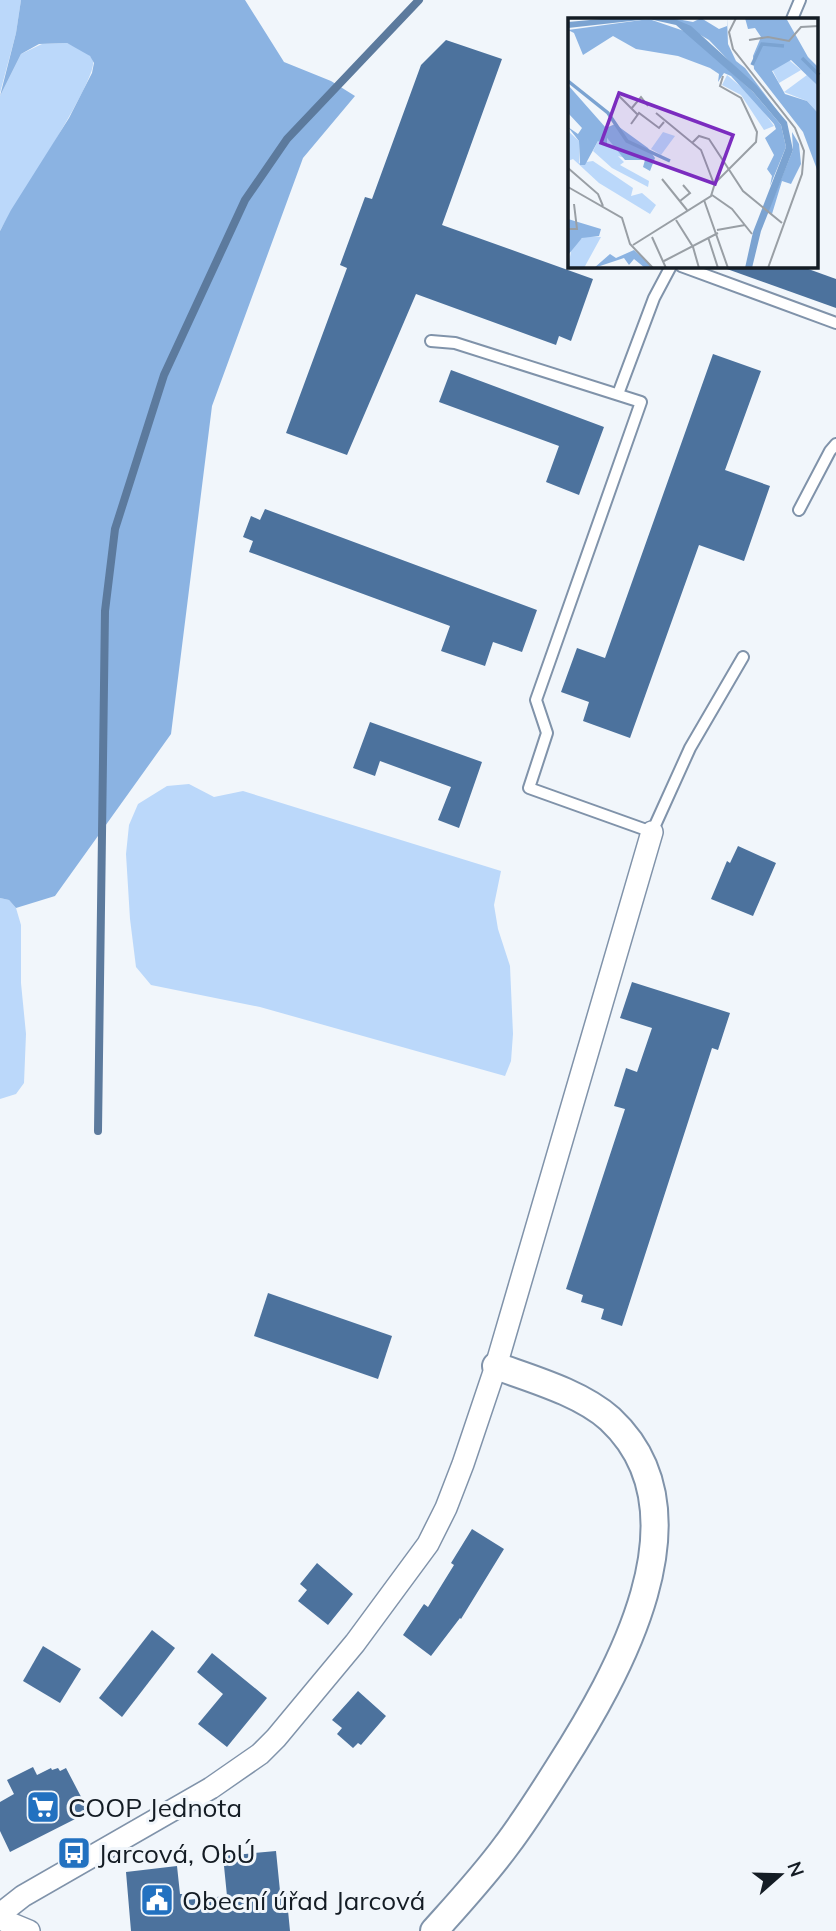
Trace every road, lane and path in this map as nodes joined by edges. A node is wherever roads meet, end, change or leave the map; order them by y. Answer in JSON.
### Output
{"nodes":[{"id":1,"x":800,"y":0,"type":"edge"},
{"id":2,"x":792,"y":18,"type":"edge"},
{"id":3,"x":670,"y":268,"type":"edge"},
{"id":4,"x":686,"y":268,"type":"edge"},
{"id":5,"x":836,"y":323,"type":"edge"},
{"id":6,"x":431,"y":341,"type":"dead end"},
{"id":7,"x":618,"y":394,"type":"junction"},
{"id":8,"x":836,"y":444,"type":"edge"},
{"id":9,"x":799,"y":510,"type":"dead end"},
{"id":10,"x":743,"y":657,"type":"dead end"},
{"id":11,"x":652,"y":832,"type":"junction"},
{"id":12,"x":496,"y":1366,"type":"junction"},
{"id":13,"x":0,"y":1916,"type":"edge"},
{"id":14,"x":29,"y":1931,"type":"edge"},
{"id":15,"x":434,"y":1931,"type":"edge"}],
"edges":[{"from":1,"to":2,"type":"lane"},
{"from":3,"to":7,"type":"lane"},
{"from":4,"to":5,"type":"lane"},
{"from":6,"to":7,"type":"lane"},
{"from":7,"to":11,"type":"lane"},
{"from":8,"to":9,"type":"lane"},
{"from":10,"to":11,"type":"lane"},
{"from":11,"to":12,"type":"street"},
{"from":12,"to":13,"type":"street"},
{"from":12,"to":15,"type":"street"},
{"from":13,"to":14,"type":"street"}]}
